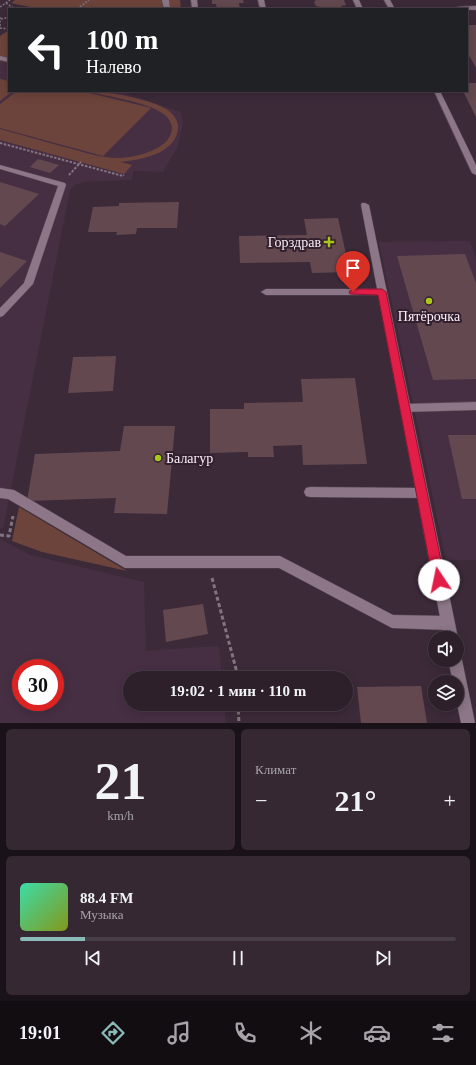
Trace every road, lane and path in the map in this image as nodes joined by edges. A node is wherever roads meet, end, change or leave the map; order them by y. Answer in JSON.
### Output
{"nodes":[{"id":1,"x":10,"y":0,"type":"edge"},
{"id":2,"x":89,"y":0,"type":"edge"},
{"id":3,"x":6,"y":3,"type":"junction"},
{"id":4,"x":0,"y":7,"type":"edge"},
{"id":5,"x":14,"y":8,"type":"edge"},
{"id":6,"x":78,"y":8,"type":"edge"},
{"id":7,"x":1,"y":18,"type":"edge"},
{"id":8,"x":0,"y":27,"type":"edge"},
{"id":9,"x":437,"y":92,"type":"edge"},
{"id":10,"x":0,"y":143,"type":"edge"},
{"id":11,"x":0,"y":167,"type":"edge"},
{"id":12,"x":476,"y":173,"type":"edge"},
{"id":13,"x":124,"y":174,"type":"dead end"},
{"id":14,"x":365,"y":205,"type":"dead end"},
{"id":15,"x":266,"y":292,"type":"dead end"},
{"id":16,"x":382,"y":292,"type":"junction"},
{"id":17,"x":0,"y":314,"type":"edge"},
{"id":18,"x":476,"y":406,"type":"edge"},
{"id":19,"x":405,"y":408,"type":"junction"},
{"id":20,"x":310,"y":492,"type":"dead end"},
{"id":21,"x":0,"y":493,"type":"edge"},
{"id":22,"x":422,"y":493,"type":"junction"},
{"id":23,"x":18,"y":499,"type":"junction"},
{"id":24,"x":0,"y":535,"type":"edge"},
{"id":25,"x":208,"y":562,"type":"junction"},
{"id":26,"x":447,"y":623,"type":"junction"},
{"id":27,"x":449,"y":631,"type":"edge"},
{"id":28,"x":456,"y":667,"type":"edge"},
{"id":29,"x":236,"y":671,"type":"edge"},
{"id":30,"x":238,"y":711,"type":"edge"},
{"id":31,"x":239,"y":723,"type":"edge"},
{"id":32,"x":468,"y":723,"type":"edge"}],
"edges":[{"from":1,"to":3,"type":"path"},
{"from":2,"to":6,"type":"path"},
{"from":3,"to":4,"type":"path"},
{"from":3,"to":5,"type":"path"},
{"from":7,"to":8,"type":"path"},
{"from":9,"to":12,"type":"street"},
{"from":10,"to":13,"type":"path"},
{"from":11,"to":17,"type":"street"},
{"from":14,"to":16,"type":"street"},
{"from":15,"to":16,"type":"street"},
{"from":16,"to":19,"type":"street"},
{"from":18,"to":19,"type":"street"},
{"from":19,"to":22,"type":"street"},
{"from":20,"to":22,"type":"street"},
{"from":21,"to":23,"type":"street"},
{"from":22,"to":26,"type":"street"},
{"from":23,"to":24,"type":"path"},
{"from":23,"to":25,"type":"street"},
{"from":25,"to":26,"type":"street"},
{"from":25,"to":29,"type":"path"},
{"from":26,"to":27,"type":"street"},
{"from":28,"to":32,"type":"street"},
{"from":30,"to":31,"type":"path"}]}
